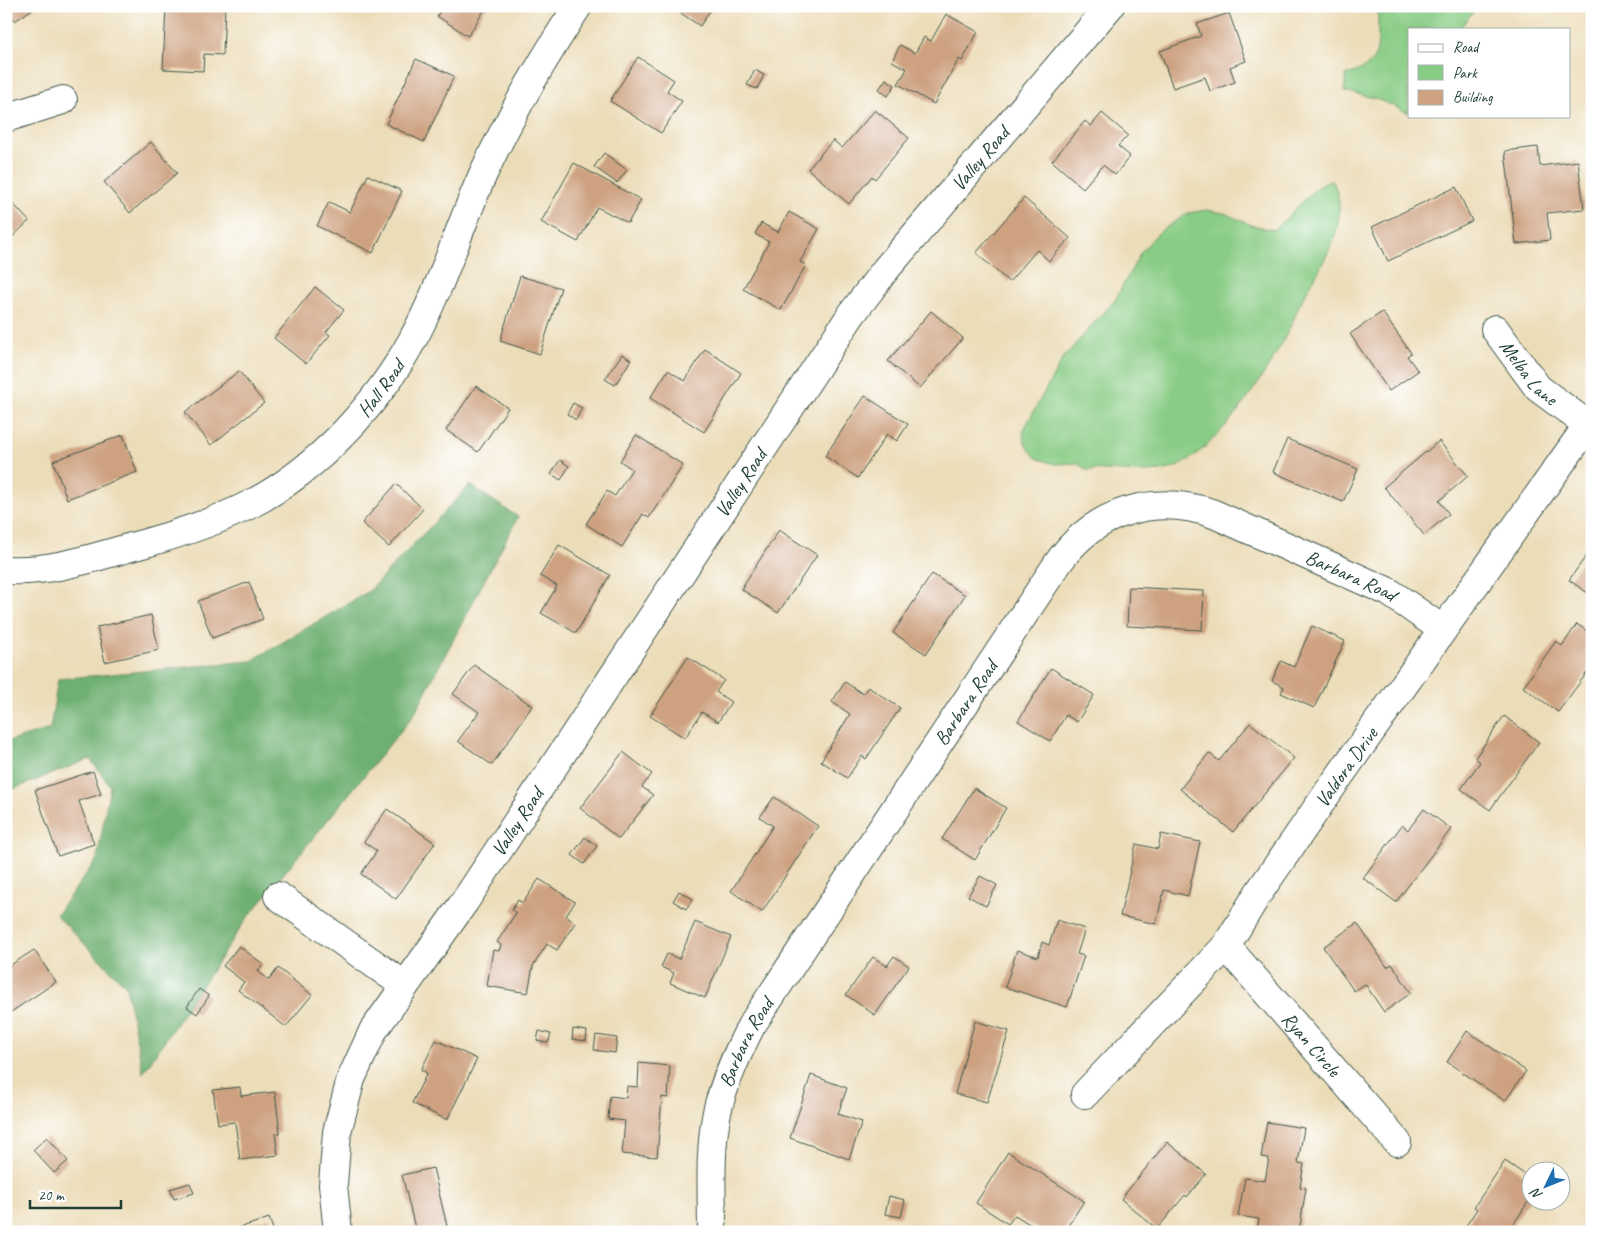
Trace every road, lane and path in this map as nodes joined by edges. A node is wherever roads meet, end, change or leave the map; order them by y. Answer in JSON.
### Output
{"nodes":[{"id":1,"x":578,"y":6,"type":"edge"},
{"id":2,"x":1110,"y":6,"type":"edge"},
{"id":3,"x":63,"y":100,"type":"dead end"},
{"id":4,"x":6,"y":118,"type":"edge"},
{"id":5,"x":1495,"y":329,"type":"dead end"},
{"id":6,"x":1590,"y":427,"type":"edge"},
{"id":7,"x":6,"y":570,"type":"edge"},
{"id":8,"x":1442,"y":629,"type":"junction"},
{"id":9,"x":278,"y":896,"type":"dead end"},
{"id":10,"x":1226,"y":946,"type":"junction"},
{"id":11,"x":404,"y":985,"type":"junction"},
{"id":12,"x":1085,"y":1094,"type":"dead end"},
{"id":13,"x":1397,"y":1142,"type":"dead end"},
{"id":14,"x":338,"y":1232,"type":"edge"},
{"id":15,"x":712,"y":1232,"type":"edge"}],
"edges":[{"from":1,"to":7,"type":"street","name":"Hall Road"},
{"from":2,"to":11,"type":"street","name":"Valley Road"},
{"from":3,"to":4,"type":"street"},
{"from":5,"to":6,"type":"street","name":"Melba Lane"},
{"from":6,"to":8,"type":"street","name":"Valdora Drive"},
{"from":8,"to":10,"type":"street","name":"Valdora Drive"},
{"from":8,"to":15,"type":"street","name":"Barbara Road"},
{"from":9,"to":11,"type":"street"},
{"from":10,"to":12,"type":"street","name":"Valdora Drive"},
{"from":10,"to":13,"type":"street","name":"Ryan Circle"},
{"from":11,"to":14,"type":"street","name":"Valley Road"}]}
